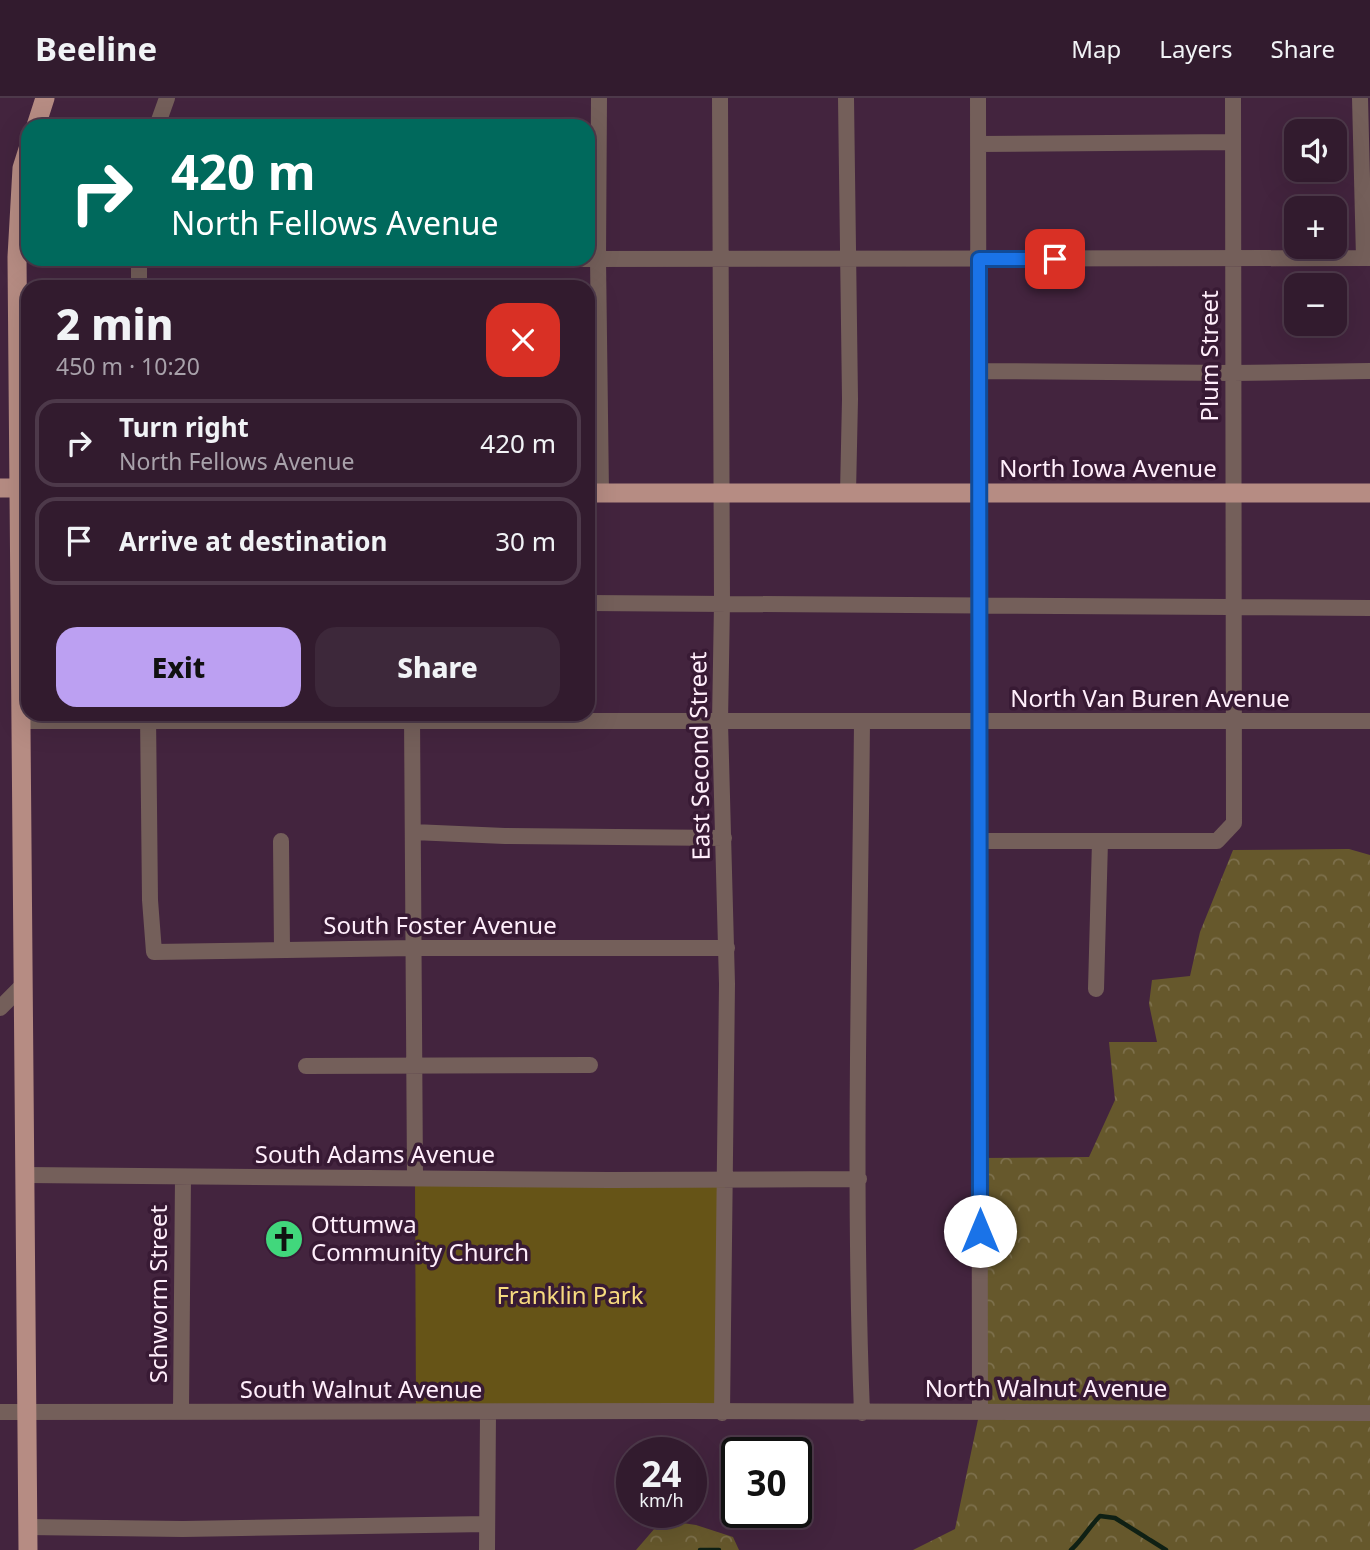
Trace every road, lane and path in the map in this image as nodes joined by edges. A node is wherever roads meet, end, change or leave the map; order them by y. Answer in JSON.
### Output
{"nodes":[{"id":1,"x":45,"y":98,"type":"edge"},
{"id":2,"x":167,"y":98,"type":"edge"},
{"id":3,"x":599,"y":98,"type":"edge"},
{"id":4,"x":720,"y":98,"type":"edge"},
{"id":5,"x":846,"y":98,"type":"edge"},
{"id":6,"x":978,"y":98,"type":"edge"},
{"id":7,"x":1233,"y":98,"type":"edge"},
{"id":8,"x":1360,"y":98,"type":"edge"},
{"id":9,"x":38,"y":119,"type":"edge"},
{"id":10,"x":160,"y":119,"type":"edge"},
{"id":11,"x":595,"y":129,"type":"edge"},
{"id":12,"x":1233,"y":142,"type":"junction"},
{"id":13,"x":978,"y":144,"type":"junction"},
{"id":14,"x":1233,"y":258,"type":"junction"},
{"id":15,"x":1367,"y":258,"type":"edge"},
{"id":16,"x":595,"y":259,"type":"edge"},
{"id":17,"x":722,"y":259,"type":"junction"},
{"id":18,"x":847,"y":259,"type":"junction"},
{"id":19,"x":979,"y":259,"type":"junction"},
{"id":20,"x":979,"y":371,"type":"junction"},
{"id":21,"x":1370,"y":371,"type":"edge"},
{"id":22,"x":1233,"y":373,"type":"junction"},
{"id":23,"x":21,"y":487,"type":"edge"},
{"id":24,"x":0,"y":488,"type":"edge"},
{"id":25,"x":595,"y":493,"type":"edge"},
{"id":26,"x":720,"y":493,"type":"junction"},
{"id":27,"x":848,"y":493,"type":"junction"},
{"id":28,"x":979,"y":493,"type":"junction"},
{"id":29,"x":1233,"y":493,"type":"junction"},
{"id":30,"x":1370,"y":494,"type":"edge"},
{"id":31,"x":595,"y":603,"type":"edge"},
{"id":32,"x":722,"y":603,"type":"junction"},
{"id":33,"x":979,"y":606,"type":"junction"},
{"id":34,"x":1233,"y":607,"type":"junction"},
{"id":35,"x":1370,"y":608,"type":"edge"},
{"id":36,"x":595,"y":720,"type":"edge"},
{"id":37,"x":22,"y":721,"type":"edge"},
{"id":38,"x":148,"y":721,"type":"edge"},
{"id":39,"x":412,"y":721,"type":"edge"},
{"id":40,"x":720,"y":722,"type":"junction"},
{"id":41,"x":862,"y":722,"type":"junction"},
{"id":42,"x":979,"y":722,"type":"junction"},
{"id":43,"x":1233,"y":722,"type":"junction"},
{"id":44,"x":1370,"y":722,"type":"edge"},
{"id":45,"x":413,"y":832,"type":"junction"},
{"id":46,"x":724,"y":838,"type":"junction"},
{"id":47,"x":281,"y":841,"type":"dead end"},
{"id":48,"x":979,"y":841,"type":"junction"},
{"id":49,"x":1100,"y":841,"type":"junction"},
{"id":50,"x":414,"y":947,"type":"junction"},
{"id":51,"x":727,"y":948,"type":"junction"},
{"id":52,"x":282,"y":950,"type":"junction"},
{"id":53,"x":24,"y":984,"type":"junction"},
{"id":54,"x":1096,"y":989,"type":"dead end"},
{"id":55,"x":0,"y":1008,"type":"edge"},
{"id":56,"x":414,"y":1065,"type":"junction"},
{"id":57,"x":590,"y":1065,"type":"dead end"},
{"id":58,"x":306,"y":1066,"type":"dead end"},
{"id":59,"x":25,"y":1175,"type":"junction"},
{"id":60,"x":183,"y":1177,"type":"junction"},
{"id":61,"x":415,"y":1178,"type":"junction"},
{"id":62,"x":859,"y":1179,"type":"junction"},
{"id":63,"x":725,"y":1180,"type":"junction"},
{"id":64,"x":981,"y":1410,"type":"junction"},
{"id":65,"x":0,"y":1412,"type":"edge"},
{"id":66,"x":26,"y":1412,"type":"junction"},
{"id":67,"x":181,"y":1412,"type":"junction"},
{"id":68,"x":488,"y":1413,"type":"junction"},
{"id":69,"x":722,"y":1413,"type":"junction"},
{"id":70,"x":862,"y":1413,"type":"junction"},
{"id":71,"x":1370,"y":1413,"type":"edge"},
{"id":72,"x":487,"y":1524,"type":"junction"},
{"id":73,"x":27,"y":1527,"type":"junction"},
{"id":74,"x":28,"y":1550,"type":"edge"},
{"id":75,"x":487,"y":1550,"type":"edge"}],
"edges":[{"from":1,"to":9,"type":"main road"},
{"from":2,"to":10,"type":"street"},
{"from":3,"to":11,"type":"street"},
{"from":4,"to":17,"type":"street","name":"East Second Street"},
{"from":5,"to":18,"type":"street"},
{"from":6,"to":13,"type":"street"},
{"from":7,"to":12,"type":"street","name":"Plum Street"},
{"from":8,"to":15,"type":"street"},
{"from":12,"to":13,"type":"street"},
{"from":12,"to":14,"type":"street","name":"Plum Street"},
{"from":13,"to":19,"type":"street"},
{"from":14,"to":15,"type":"street"},
{"from":14,"to":19,"type":"street"},
{"from":14,"to":22,"type":"street","name":"Plum Street"},
{"from":16,"to":17,"type":"street"},
{"from":17,"to":18,"type":"street"},
{"from":17,"to":26,"type":"street","name":"East Second Street"},
{"from":18,"to":19,"type":"street"},
{"from":18,"to":27,"type":"street"},
{"from":19,"to":20,"type":"street"},
{"from":20,"to":22,"type":"street"},
{"from":20,"to":28,"type":"street"},
{"from":21,"to":22,"type":"street"},
{"from":22,"to":29,"type":"street","name":"Plum Street"},
{"from":23,"to":24,"type":"main road"},
{"from":25,"to":26,"type":"main road","name":"North Iowa Avenue"},
{"from":26,"to":27,"type":"main road","name":"North Iowa Avenue"},
{"from":26,"to":32,"type":"street","name":"East Second Street"},
{"from":27,"to":28,"type":"main road","name":"North Iowa Avenue"},
{"from":28,"to":29,"type":"main road","name":"North Iowa Avenue"},
{"from":28,"to":33,"type":"street"},
{"from":29,"to":30,"type":"main road","name":"North Iowa Avenue"},
{"from":29,"to":34,"type":"street","name":"Plum Street"},
{"from":31,"to":32,"type":"street"},
{"from":32,"to":33,"type":"street"},
{"from":32,"to":40,"type":"street","name":"East Second Street"},
{"from":33,"to":34,"type":"street"},
{"from":33,"to":42,"type":"street"},
{"from":34,"to":35,"type":"street"},
{"from":34,"to":43,"type":"street","name":"Plum Street"},
{"from":36,"to":40,"type":"street","name":"North Van Buren Avenue"},
{"from":37,"to":53,"type":"main road"},
{"from":38,"to":52,"type":"street","name":"South Foster Avenue"},
{"from":39,"to":45,"type":"street"},
{"from":40,"to":41,"type":"street","name":"North Van Buren Avenue"},
{"from":40,"to":46,"type":"street","name":"East Second Street"},
{"from":41,"to":42,"type":"street","name":"North Van Buren Avenue"},
{"from":41,"to":62,"type":"street"},
{"from":42,"to":43,"type":"street","name":"North Van Buren Avenue"},
{"from":42,"to":48,"type":"street"},
{"from":43,"to":44,"type":"street","name":"North Van Buren Avenue"},
{"from":43,"to":49,"type":"street","name":"Plum Street"},
{"from":45,"to":46,"type":"street"},
{"from":45,"to":50,"type":"street"},
{"from":46,"to":51,"type":"street","name":"East Second Street"},
{"from":47,"to":52,"type":"street"},
{"from":48,"to":49,"type":"street"},
{"from":48,"to":64,"type":"street"},
{"from":49,"to":54,"type":"street"},
{"from":50,"to":51,"type":"street","name":"South Foster Avenue"},
{"from":50,"to":52,"type":"street","name":"South Foster Avenue"},
{"from":50,"to":56,"type":"street"},
{"from":51,"to":63,"type":"street","name":"East Second Street"},
{"from":53,"to":55,"type":"street"},
{"from":53,"to":59,"type":"main road"},
{"from":56,"to":57,"type":"street"},
{"from":56,"to":58,"type":"street"},
{"from":56,"to":61,"type":"street"},
{"from":59,"to":60,"type":"street","name":"South Adams Avenue"},
{"from":59,"to":66,"type":"main road"},
{"from":60,"to":61,"type":"street","name":"South Adams Avenue"},
{"from":60,"to":67,"type":"street","name":"Schworm Street"},
{"from":61,"to":63,"type":"street","name":"South Adams Avenue"},
{"from":62,"to":63,"type":"street","name":"South Adams Avenue"},
{"from":62,"to":70,"type":"street"},
{"from":63,"to":69,"type":"street","name":"East Second Street"},
{"from":64,"to":70,"type":"street","name":"North Walnut Avenue"},
{"from":64,"to":71,"type":"street","name":"North Walnut Avenue"},
{"from":65,"to":66,"type":"street","name":"South Walnut Avenue"},
{"from":66,"to":67,"type":"street","name":"South Walnut Avenue"},
{"from":66,"to":73,"type":"main road"},
{"from":67,"to":68,"type":"street","name":"South Walnut Avenue"},
{"from":68,"to":69,"type":"street","name":"South Walnut Avenue"},
{"from":68,"to":72,"type":"street"},
{"from":69,"to":70,"type":"street","name":"North Walnut Avenue"},
{"from":72,"to":73,"type":"street"},
{"from":72,"to":75,"type":"street"},
{"from":73,"to":74,"type":"main road"}]}
